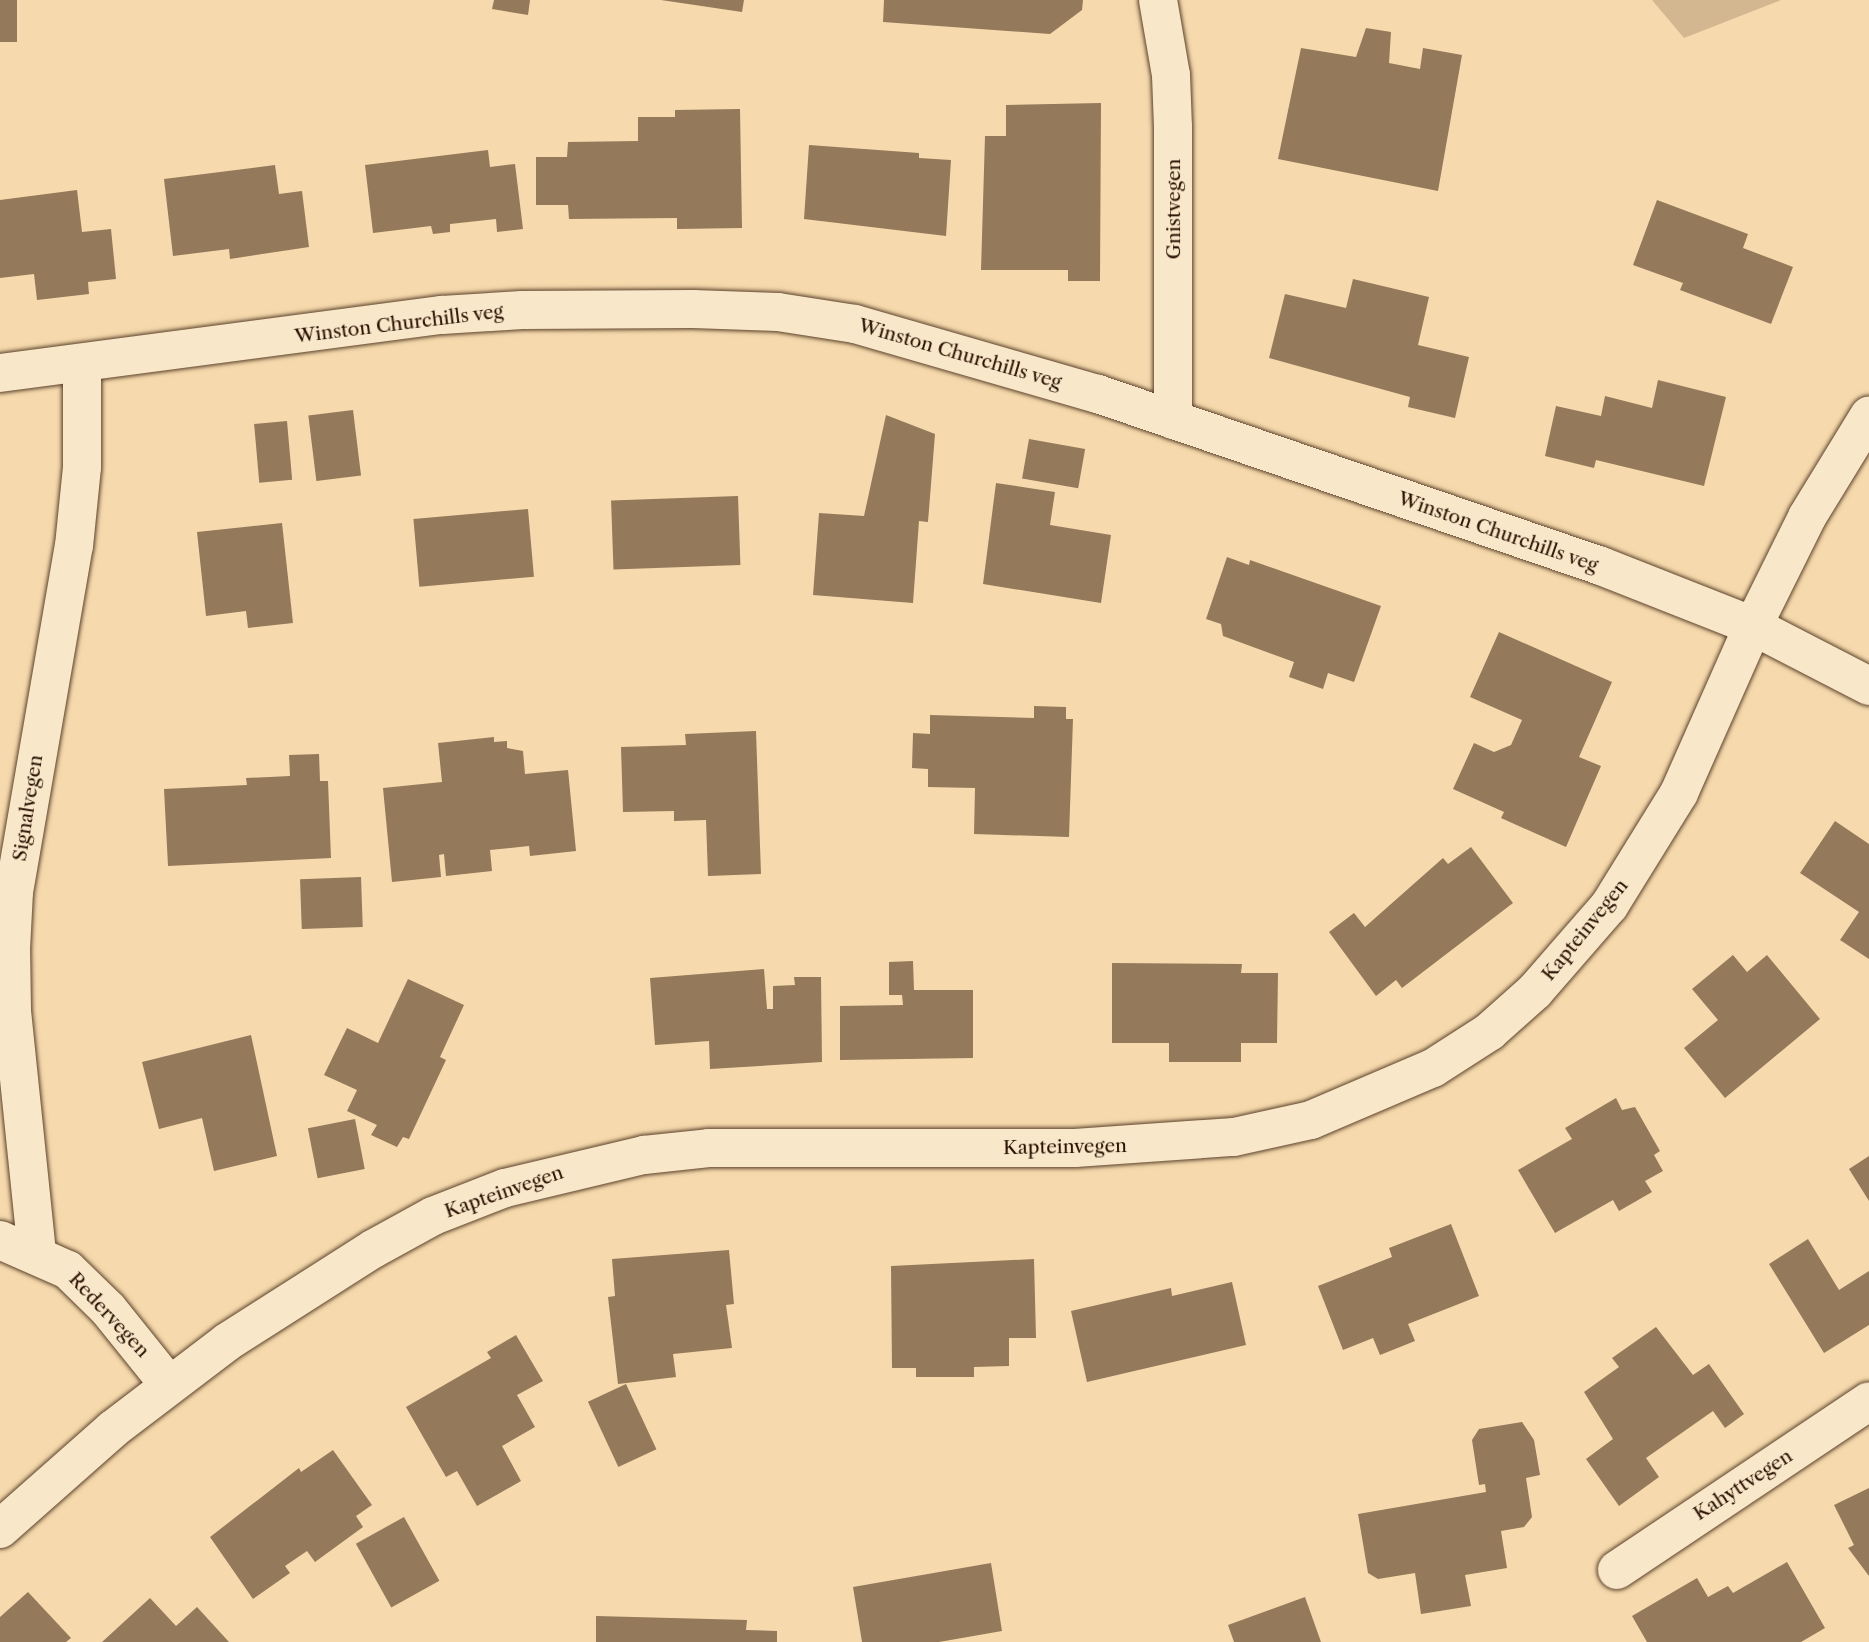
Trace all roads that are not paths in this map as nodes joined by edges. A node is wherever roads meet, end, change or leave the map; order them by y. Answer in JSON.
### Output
{"nodes":[{"id":1,"x":1158,"y":0,"type":"edge"},
{"id":2,"x":82,"y":365,"type":"junction"},
{"id":3,"x":0,"y":373,"type":"edge"},
{"id":4,"x":1869,"y":416,"type":"edge"},
{"id":5,"x":1173,"y":420,"type":"junction"},
{"id":6,"x":1753,"y":626,"type":"junction"},
{"id":7,"x":1869,"y":686,"type":"edge"},
{"id":8,"x":0,"y":1240,"type":"edge"},
{"id":9,"x":37,"y":1253,"type":"junction"},
{"id":10,"x":169,"y":1385,"type":"junction"},
{"id":11,"x":1869,"y":1401,"type":"edge"},
{"id":12,"x":0,"y":1529,"type":"edge"},
{"id":13,"x":1617,"y":1570,"type":"dead end"}],
"edges":[{"from":1,"to":5,"type":"street","name":"Gnistvegen"},
{"from":2,"to":3,"type":"street","name":"Winston Churchills veg"},
{"from":2,"to":5,"type":"street","name":"Winston Churchills veg"},
{"from":2,"to":9,"type":"street","name":"Signalvegen"},
{"from":4,"to":6,"type":"street","name":"Kapteinvegen"},
{"from":5,"to":6,"type":"street","name":"Winston Churchills veg"},
{"from":6,"to":7,"type":"street","name":"Winston Churchills veg"},
{"from":6,"to":10,"type":"street","name":"Kapteinvegen"},
{"from":8,"to":9,"type":"street","name":"Redervegen"},
{"from":9,"to":10,"type":"street","name":"Redervegen"},
{"from":10,"to":12,"type":"street","name":"Kapteinvegen"},
{"from":11,"to":13,"type":"street","name":"Kahyttvegen"}]}
